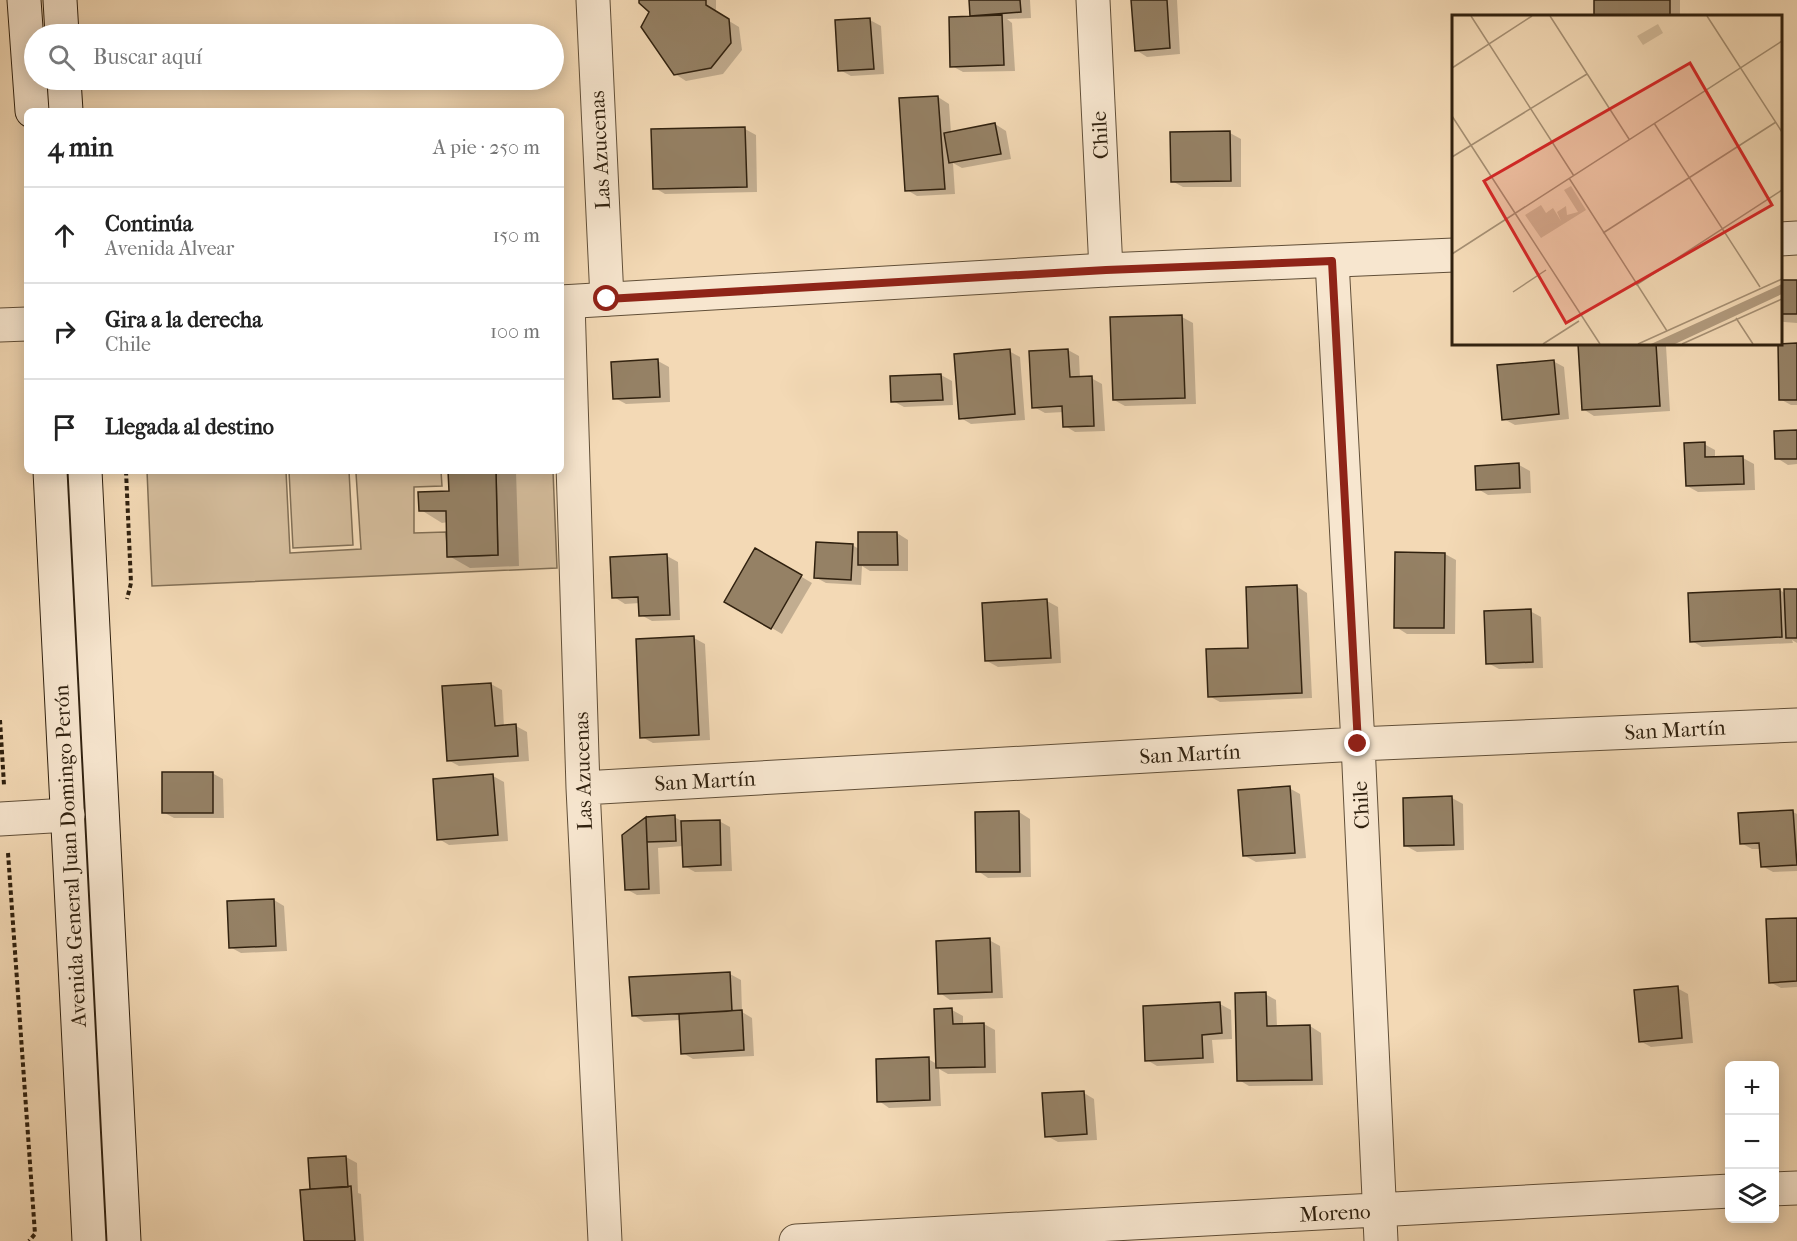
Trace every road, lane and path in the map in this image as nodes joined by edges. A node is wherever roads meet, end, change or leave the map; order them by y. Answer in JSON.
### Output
{"nodes":[{"id":1,"x":24,"y":0,"type":"edge"},
{"id":2,"x":60,"y":0,"type":"edge"},
{"id":3,"x":593,"y":0,"type":"edge"},
{"id":4,"x":1093,"y":0,"type":"edge"},
{"id":5,"x":26,"y":24,"type":"edge"},
{"id":6,"x":61,"y":24,"type":"edge"},
{"id":7,"x":30,"y":90,"type":"edge"},
{"id":8,"x":65,"y":90,"type":"edge"},
{"id":9,"x":32,"y":108,"type":"edge"},
{"id":10,"x":66,"y":108,"type":"edge"},
{"id":11,"x":1797,"y":238,"type":"edge"},
{"id":12,"x":1782,"y":239,"type":"edge"},
{"id":13,"x":1452,"y":255,"type":"edge"},
{"id":14,"x":1332,"y":261,"type":"junction"},
{"id":15,"x":1106,"y":270,"type":"junction"},
{"id":16,"x":607,"y":299,"type":"junction"},
{"id":17,"x":565,"y":302,"type":"edge"},
{"id":18,"x":24,"y":324,"type":"edge"},
{"id":19,"x":0,"y":325,"type":"edge"},
{"id":20,"x":50,"y":474,"type":"edge"},
{"id":21,"x":85,"y":474,"type":"edge"},
{"id":22,"x":0,"y":720,"type":"edge"},
{"id":23,"x":1797,"y":725,"type":"edge"},
{"id":24,"x":1358,"y":744,"type":"junction"},
{"id":25,"x":583,"y":788,"type":"junction"},
{"id":26,"x":68,"y":814,"type":"junction"},
{"id":27,"x":3,"y":819,"type":"edge"},
{"id":28,"x":1797,"y":1188,"type":"edge"},
{"id":29,"x":1779,"y":1189,"type":"edge"},
{"id":30,"x":1725,"y":1192,"type":"edge"},
{"id":31,"x":1380,"y":1226,"type":"edge"},
{"id":32,"x":29,"y":1241,"type":"edge"},
{"id":33,"x":89,"y":1241,"type":"edge"},
{"id":34,"x":124,"y":1241,"type":"edge"},
{"id":35,"x":605,"y":1241,"type":"edge"},
{"id":36,"x":796,"y":1241,"type":"edge"}],
"edges":[{"from":1,"to":5,"type":"street"},
{"from":2,"to":6,"type":"street"},
{"from":3,"to":16,"type":"street","name":"Las Azucenas"},
{"from":4,"to":15,"type":"street","name":"Chile"},
{"from":7,"to":9,"type":"street"},
{"from":8,"to":10,"type":"street"},
{"from":11,"to":12,"type":"street"},
{"from":13,"to":14,"type":"street"},
{"from":14,"to":15,"type":"street"},
{"from":14,"to":24,"type":"street","name":"Chile"},
{"from":15,"to":16,"type":"street"},
{"from":16,"to":17,"type":"street"},
{"from":17,"to":25,"type":"street","name":"Las Azucenas"},
{"from":18,"to":19,"type":"street"},
{"from":20,"to":26,"type":"street","name":"Avenida General Juan Domingo Perón"},
{"from":21,"to":34,"type":"street","name":"Avenida General Juan Domingo Perón"},
{"from":22,"to":27,"type":"path"},
{"from":23,"to":24,"type":"street","name":"San Martín"},
{"from":24,"to":25,"type":"street","name":"San Martín"},
{"from":24,"to":31,"type":"street","name":"Chile"},
{"from":25,"to":35,"type":"street","name":"Las Azucenas"},
{"from":26,"to":27,"type":"street"},
{"from":26,"to":33,"type":"street","name":"Avenida General Juan Domingo Perón"},
{"from":27,"to":32,"type":"path"},
{"from":28,"to":29,"type":"street"},
{"from":30,"to":31,"type":"street","name":"Moreno"},
{"from":31,"to":36,"type":"street","name":"Moreno"}]}
